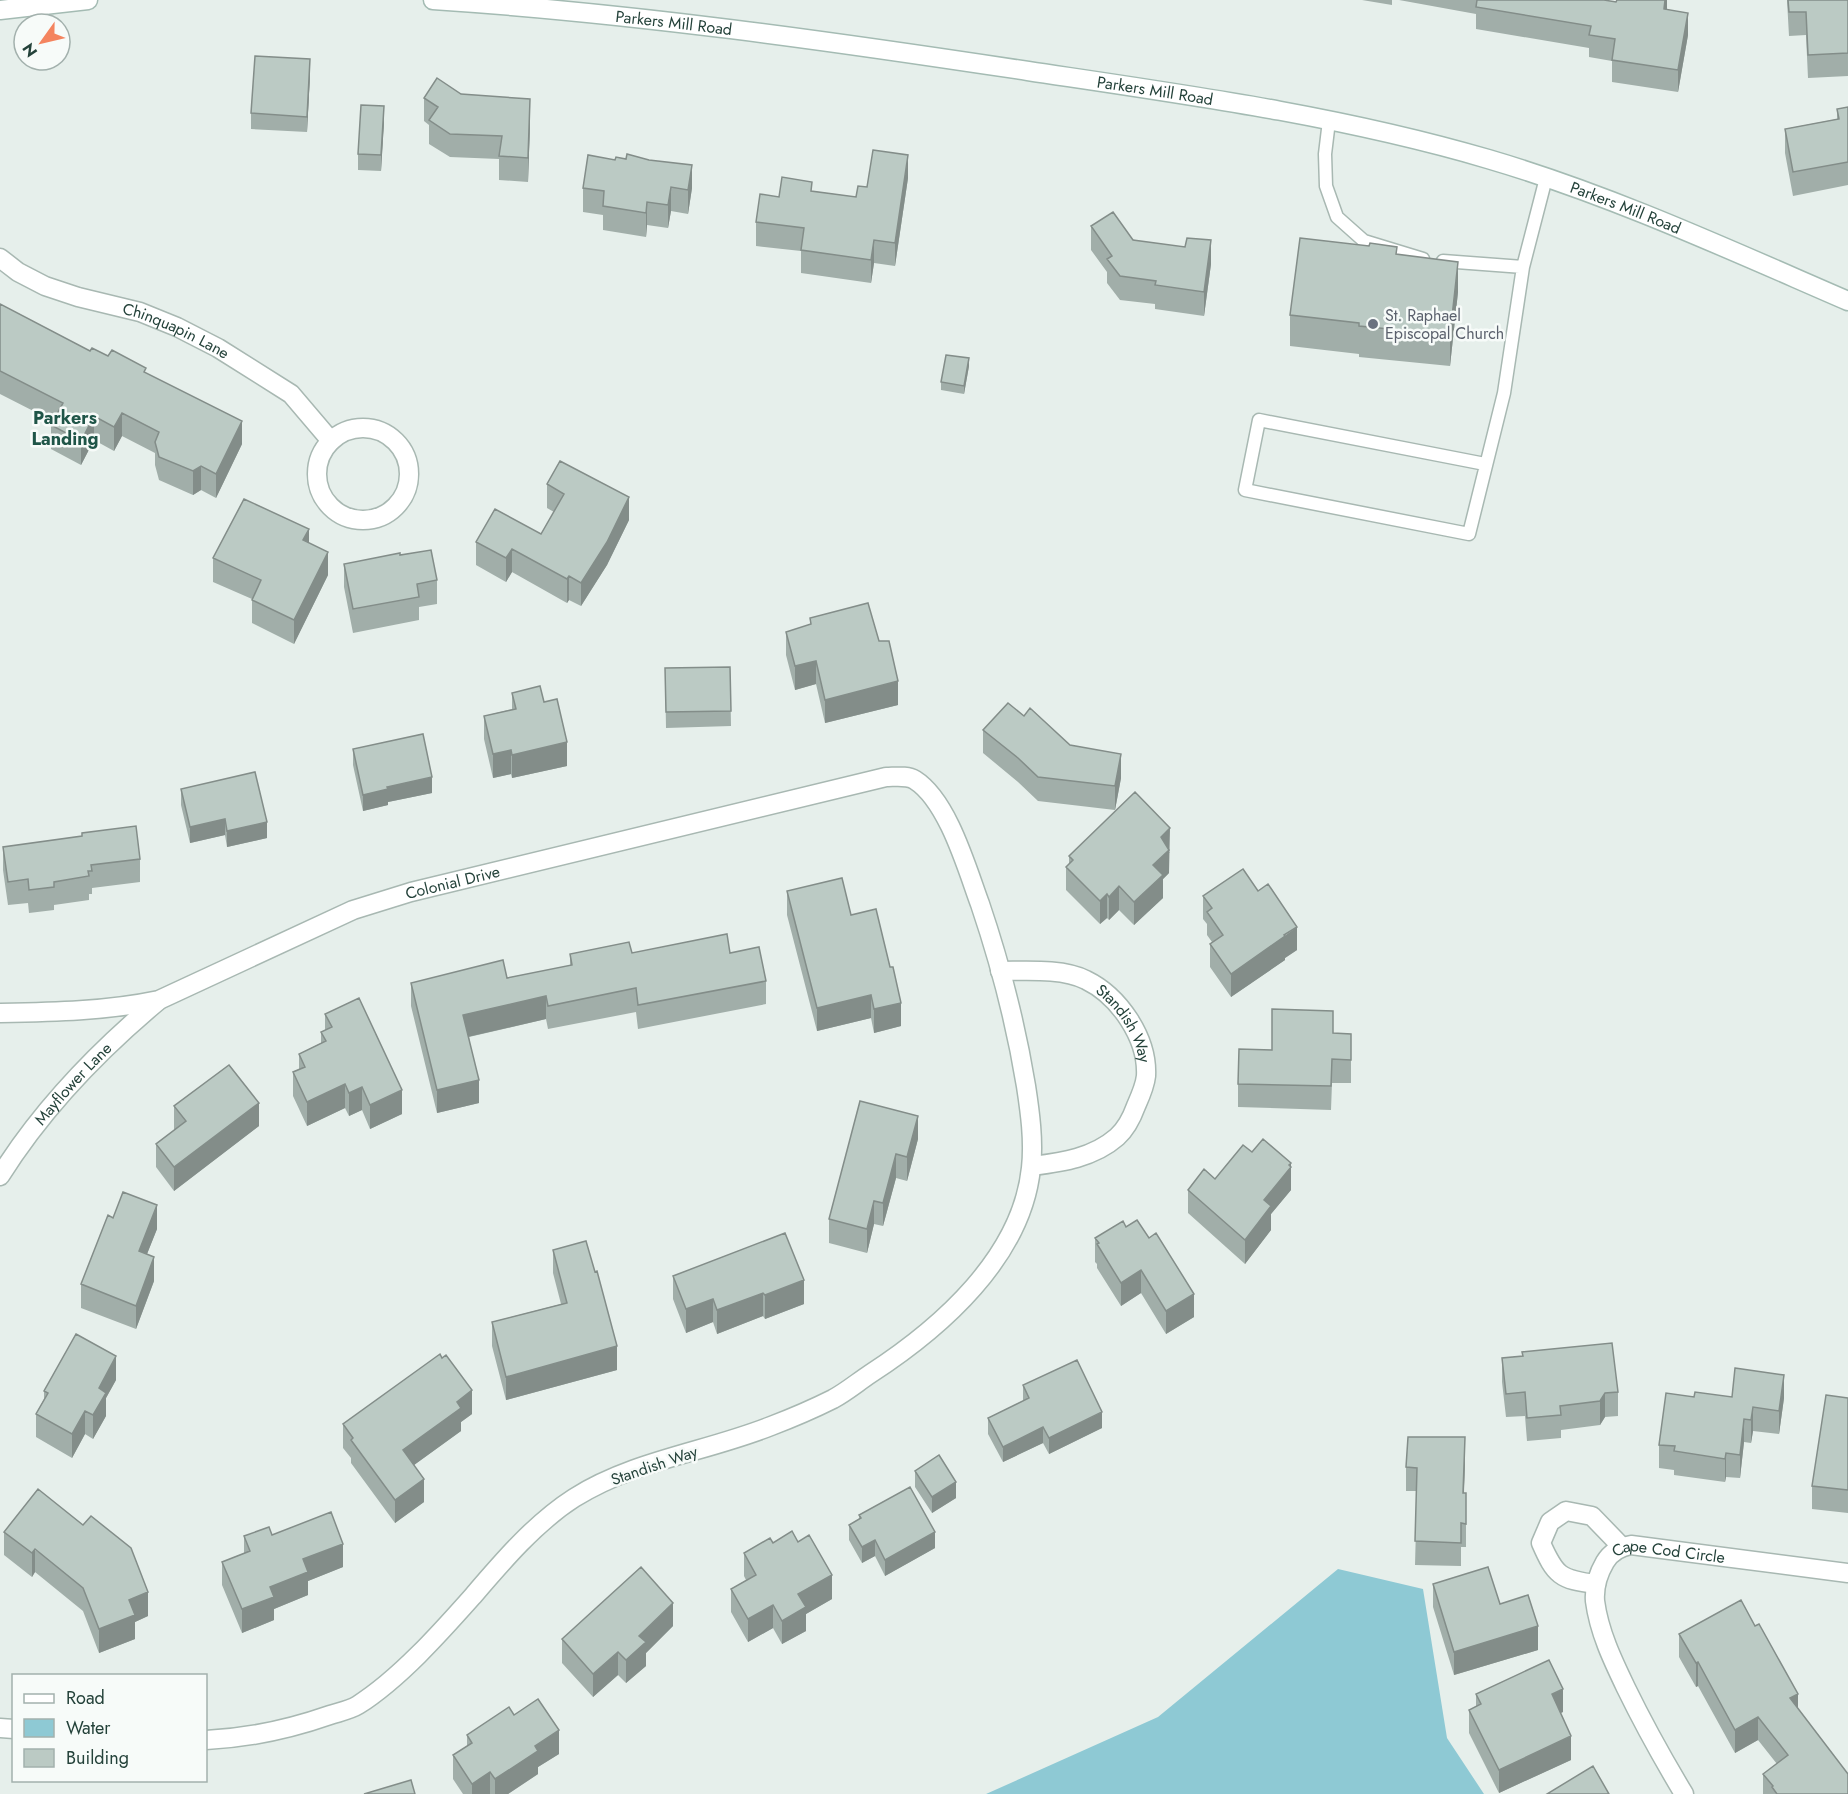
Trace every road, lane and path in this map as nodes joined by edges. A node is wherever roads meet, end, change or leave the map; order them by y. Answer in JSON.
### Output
{"nodes":[{"id":1,"x":88,"y":0,"type":"edge"},
{"id":2,"x":433,"y":0,"type":"edge"},
{"id":3,"x":0,"y":10,"type":"edge"},
{"id":4,"x":1329,"y":121,"type":"junction"},
{"id":5,"x":1546,"y":178,"type":"junction"},
{"id":6,"x":0,"y":258,"type":"edge"},
{"id":7,"x":1523,"y":267,"type":"junction"},
{"id":8,"x":1848,"y":301,"type":"edge"},
{"id":9,"x":331,"y":441,"type":"junction"},
{"id":10,"x":1485,"y":464,"type":"junction"},
{"id":11,"x":915,"y":780,"type":"joint"},
{"id":12,"x":1000,"y":971,"type":"junction"},
{"id":13,"x":159,"y":1000,"type":"junction"},
{"id":14,"x":0,"y":1012,"type":"edge"},
{"id":15,"x":1032,"y":1166,"type":"junction"},
{"id":16,"x":0,"y":1176,"type":"edge"},
{"id":17,"x":1621,"y":1546,"type":"junction"},
{"id":18,"x":1848,"y":1573,"type":"edge"},
{"id":19,"x":1596,"y":1584,"type":"junction"},
{"id":20,"x":207,"y":1740,"type":"edge"},
{"id":21,"x":1684,"y":1794,"type":"edge"}],
"edges":[{"from":1,"to":3,"type":"street"},
{"from":2,"to":4,"type":"street","name":"Parkers Mill Road"},
{"from":4,"to":5,"type":"street","name":"Parkers Mill Road"},
{"from":4,"to":7,"type":"lane"},
{"from":5,"to":7,"type":"lane"},
{"from":5,"to":8,"type":"street","name":"Parkers Mill Road"},
{"from":6,"to":9,"type":"street","name":"Chinquapin Lane"},
{"from":7,"to":10,"type":"lane"},
{"from":9,"to":9,"type":"street"},
{"from":10,"to":10,"type":"lane"},
{"from":11,"to":12,"type":"street","name":"Standish Way"},
{"from":11,"to":13,"type":"street","name":"Colonial Drive"},
{"from":12,"to":15,"type":"street","name":"Standish Way"},
{"from":12,"to":15,"type":"street","name":"Standish Way"},
{"from":13,"to":14,"type":"street","name":"Colonial Drive"},
{"from":13,"to":16,"type":"street","name":"Mayflower Lane"},
{"from":15,"to":20,"type":"street","name":"Standish Way"},
{"from":17,"to":18,"type":"street","name":"Cape Cod Circle"},
{"from":17,"to":19,"type":"street","name":"Cape Cod Circle"},
{"from":17,"to":19,"type":"street"},
{"from":19,"to":21,"type":"street","name":"Cape Cod Circle"}]}
